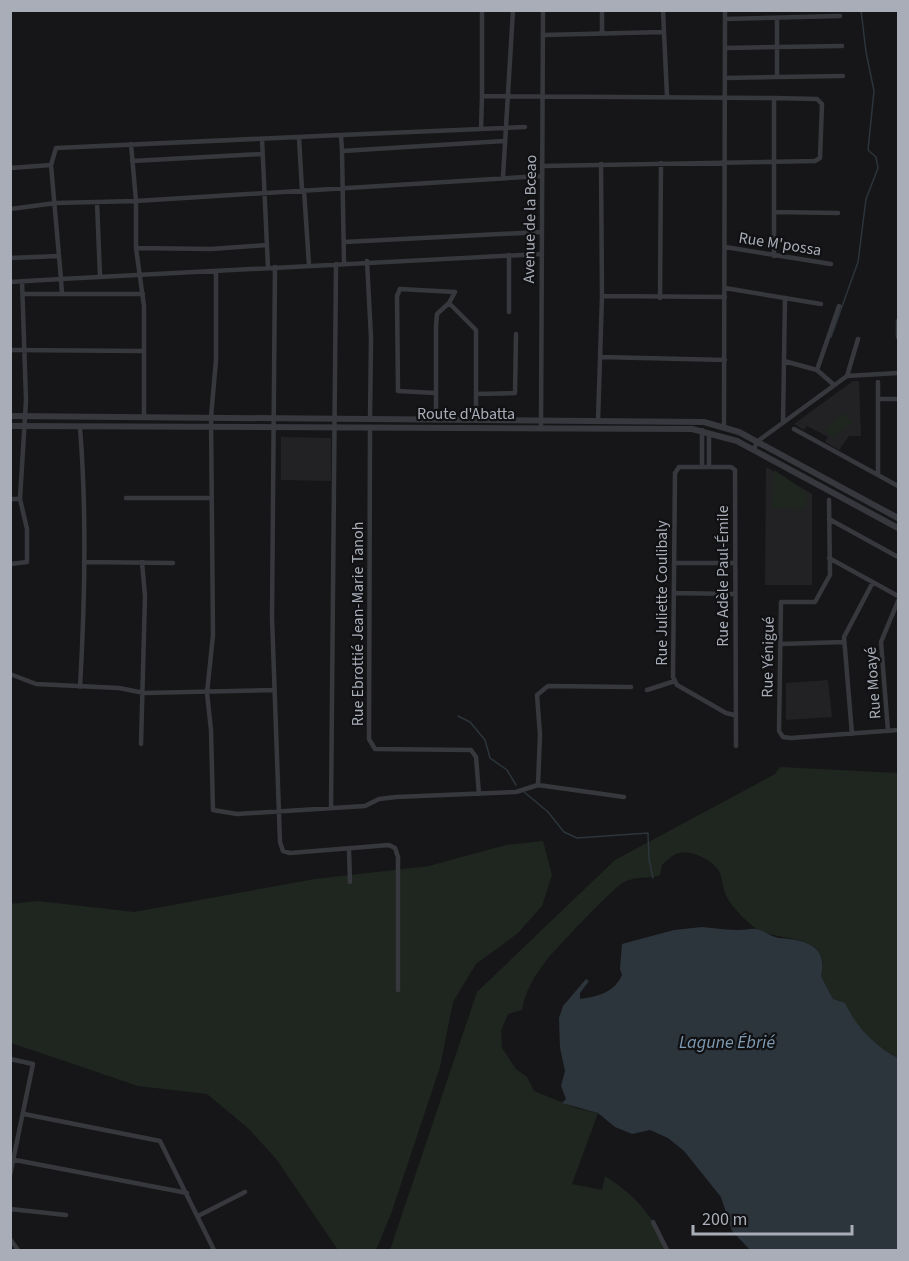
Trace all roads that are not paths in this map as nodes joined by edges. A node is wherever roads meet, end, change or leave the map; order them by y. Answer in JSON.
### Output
{"nodes":[{"id":1,"x":482,"y":10,"type":"edge"},
{"id":2,"x":513,"y":10,"type":"edge"},
{"id":3,"x":543,"y":10,"type":"edge"},
{"id":4,"x":602,"y":10,"type":"edge"},
{"id":5,"x":663,"y":10,"type":"edge"},
{"id":6,"x":724,"y":10,"type":"edge"},
{"id":7,"x":840,"y":16,"type":"dead end"},
{"id":8,"x":777,"y":18,"type":"junction"},
{"id":9,"x":725,"y":19,"type":"junction"},
{"id":10,"x":664,"y":32,"type":"junction"},
{"id":11,"x":602,"y":33,"type":"junction"},
{"id":12,"x":543,"y":34,"type":"junction"},
{"id":13,"x":842,"y":46,"type":"dead end"},
{"id":14,"x":725,"y":48,"type":"junction"},
{"id":15,"x":777,"y":48,"type":"junction"},
{"id":16,"x":843,"y":76,"type":"dead end"},
{"id":17,"x":777,"y":77,"type":"junction"},
{"id":18,"x":725,"y":78,"type":"junction"},
{"id":19,"x":508,"y":95,"type":"junction"},
{"id":20,"x":482,"y":96,"type":"junction"},
{"id":21,"x":667,"y":96,"type":"junction"},
{"id":22,"x":543,"y":97,"type":"junction"},
{"id":23,"x":724,"y":97,"type":"junction"},
{"id":24,"x":774,"y":98,"type":"junction"},
{"id":25,"x":525,"y":127,"type":"dead end"},
{"id":26,"x":481,"y":129,"type":"junction"},
{"id":27,"x":506,"y":129,"type":"junction"},
{"id":28,"x":340,"y":135,"type":"junction"},
{"id":29,"x":299,"y":138,"type":"junction"},
{"id":30,"x":262,"y":139,"type":"junction"},
{"id":31,"x":504,"y":141,"type":"junction"},
{"id":32,"x":131,"y":144,"type":"junction"},
{"id":33,"x":342,"y":151,"type":"junction"},
{"id":34,"x":262,"y":154,"type":"junction"},
{"id":35,"x":132,"y":161,"type":"junction"},
{"id":36,"x":661,"y":163,"type":"junction"},
{"id":37,"x":724,"y":163,"type":"junction"},
{"id":38,"x":774,"y":163,"type":"junction"},
{"id":39,"x":601,"y":164,"type":"junction"},
{"id":40,"x":51,"y":165,"type":"junction"},
{"id":41,"x":543,"y":166,"type":"junction"},
{"id":42,"x":10,"y":168,"type":"edge"},
{"id":43,"x":542,"y":176,"type":"junction"},
{"id":44,"x":503,"y":177,"type":"junction"},
{"id":45,"x":343,"y":188,"type":"junction"},
{"id":46,"x":303,"y":190,"type":"junction"},
{"id":47,"x":264,"y":193,"type":"junction"},
{"id":48,"x":136,"y":201,"type":"junction"},
{"id":49,"x":97,"y":202,"type":"junction"},
{"id":50,"x":56,"y":203,"type":"junction"},
{"id":51,"x":10,"y":209,"type":"edge"},
{"id":52,"x":774,"y":212,"type":"junction"},
{"id":53,"x":838,"y":213,"type":"dead end"},
{"id":54,"x":541,"y":232,"type":"junction"},
{"id":55,"x":344,"y":242,"type":"junction"},
{"id":56,"x":267,"y":245,"type":"junction"},
{"id":57,"x":725,"y":247,"type":"junction"},
{"id":58,"x":136,"y":248,"type":"junction"},
{"id":59,"x":541,"y":254,"type":"junction"},
{"id":60,"x":509,"y":255,"type":"junction"},
{"id":61,"x":59,"y":256,"type":"junction"},
{"id":62,"x":774,"y":256,"type":"junction"},
{"id":63,"x":10,"y":258,"type":"edge"},
{"id":64,"x":367,"y":261,"type":"junction"},
{"id":65,"x":344,"y":263,"type":"junction"},
{"id":66,"x":336,"y":264,"type":"junction"},
{"id":67,"x":831,"y":264,"type":"dead end"},
{"id":68,"x":309,"y":265,"type":"junction"},
{"id":69,"x":275,"y":267,"type":"junction"},
{"id":70,"x":268,"y":268,"type":"junction"},
{"id":71,"x":216,"y":271,"type":"junction"},
{"id":72,"x":141,"y":275,"type":"junction"},
{"id":73,"x":100,"y":276,"type":"junction"},
{"id":74,"x":61,"y":279,"type":"junction"},
{"id":75,"x":22,"y":281,"type":"junction"},
{"id":76,"x":10,"y":282,"type":"edge"},
{"id":77,"x":725,"y":288,"type":"junction"},
{"id":78,"x":23,"y":294,"type":"junction"},
{"id":79,"x":62,"y":294,"type":"junction"},
{"id":80,"x":143,"y":294,"type":"junction"},
{"id":81,"x":602,"y":296,"type":"junction"},
{"id":82,"x":725,"y":297,"type":"junction"},
{"id":83,"x":660,"y":298,"type":"junction"},
{"id":84,"x":785,"y":298,"type":"junction"},
{"id":85,"x":449,"y":303,"type":"junction"},
{"id":86,"x":821,"y":304,"type":"dead end"},
{"id":87,"x":839,"y":306,"type":"dead end"},
{"id":88,"x":509,"y":312,"type":"dead end"},
{"id":89,"x":898,"y":321,"type":"edge"},
{"id":90,"x":516,"y":334,"type":"dead end"},
{"id":91,"x":898,"y":337,"type":"edge"},
{"id":92,"x":858,"y":339,"type":"dead end"},
{"id":93,"x":10,"y":350,"type":"edge"},
{"id":94,"x":24,"y":350,"type":"junction"},
{"id":95,"x":143,"y":351,"type":"junction"},
{"id":96,"x":601,"y":357,"type":"junction"},
{"id":97,"x":725,"y":360,"type":"junction"},
{"id":98,"x":784,"y":361,"type":"junction"},
{"id":99,"x":817,"y":370,"type":"junction"},
{"id":100,"x":898,"y":373,"type":"edge"},
{"id":101,"x":847,"y":376,"type":"junction"},
{"id":102,"x":878,"y":382,"type":"dead end"},
{"id":103,"x":833,"y":384,"type":"junction"},
{"id":104,"x":436,"y":393,"type":"junction"},
{"id":105,"x":476,"y":394,"type":"junction"},
{"id":106,"x":878,"y":399,"type":"junction"},
{"id":107,"x":898,"y":399,"type":"edge"},
{"id":108,"x":10,"y":416,"type":"edge"},
{"id":109,"x":25,"y":416,"type":"junction"},
{"id":110,"x":144,"y":417,"type":"junction"},
{"id":111,"x":211,"y":417,"type":"junction"},
{"id":112,"x":276,"y":417,"type":"junction"},
{"id":113,"x":333,"y":418,"type":"junction"},
{"id":114,"x":436,"y":418,"type":"junction"},
{"id":115,"x":476,"y":418,"type":"junction"},
{"id":116,"x":370,"y":419,"type":"junction"},
{"id":117,"x":598,"y":421,"type":"junction"},
{"id":118,"x":783,"y":422,"type":"junction"},
{"id":119,"x":541,"y":424,"type":"junction"},
{"id":120,"x":10,"y":426,"type":"edge"},
{"id":121,"x":211,"y":426,"type":"junction"},
{"id":122,"x":333,"y":426,"type":"junction"},
{"id":123,"x":724,"y":426,"type":"junction"},
{"id":124,"x":23,"y":427,"type":"junction"},
{"id":125,"x":275,"y":427,"type":"junction"},
{"id":126,"x":370,"y":427,"type":"junction"},
{"id":127,"x":80,"y":428,"type":"junction"},
{"id":128,"x":794,"y":429,"type":"dead end"},
{"id":129,"x":705,"y":430,"type":"junction"},
{"id":130,"x":758,"y":441,"type":"junction"},
{"id":131,"x":753,"y":450,"type":"junction"},
{"id":132,"x":702,"y":466,"type":"junction"},
{"id":133,"x":709,"y":466,"type":"junction"},
{"id":134,"x":878,"y":474,"type":"junction"},
{"id":135,"x":898,"y":486,"type":"edge"},
{"id":136,"x":126,"y":498,"type":"dead end"},
{"id":137,"x":210,"y":498,"type":"junction"},
{"id":138,"x":10,"y":499,"type":"edge"},
{"id":139,"x":21,"y":499,"type":"junction"},
{"id":140,"x":829,"y":500,"type":"dead end"},
{"id":141,"x":898,"y":518,"type":"edge"},
{"id":142,"x":829,"y":519,"type":"junction"},
{"id":143,"x":898,"y":528,"type":"edge"},
{"id":144,"x":898,"y":557,"type":"edge"},
{"id":145,"x":829,"y":558,"type":"junction"},
{"id":146,"x":84,"y":562,"type":"junction"},
{"id":147,"x":142,"y":562,"type":"junction"},
{"id":148,"x":174,"y":563,"type":"dead end"},
{"id":149,"x":674,"y":563,"type":"junction"},
{"id":150,"x":735,"y":563,"type":"junction"},
{"id":151,"x":10,"y":564,"type":"edge"},
{"id":152,"x":873,"y":582,"type":"junction"},
{"id":153,"x":674,"y":593,"type":"junction"},
{"id":154,"x":735,"y":594,"type":"junction"},
{"id":155,"x":898,"y":598,"type":"edge"},
{"id":156,"x":844,"y":642,"type":"junction"},
{"id":157,"x":781,"y":644,"type":"junction"},
{"id":158,"x":10,"y":674,"type":"edge"},
{"id":159,"x":675,"y":681,"type":"junction"},
{"id":160,"x":80,"y":687,"type":"junction"},
{"id":161,"x":631,"y":687,"type":"dead end"},
{"id":162,"x":274,"y":690,"type":"junction"},
{"id":163,"x":647,"y":690,"type":"dead end"},
{"id":164,"x":144,"y":693,"type":"junction"},
{"id":165,"x":207,"y":693,"type":"junction"},
{"id":166,"x":734,"y":715,"type":"junction"},
{"id":167,"x":898,"y":730,"type":"edge"},
{"id":168,"x":888,"y":731,"type":"junction"},
{"id":169,"x":852,"y":734,"type":"junction"},
{"id":170,"x":141,"y":744,"type":"dead end"},
{"id":171,"x":736,"y":746,"type":"dead end"},
{"id":172,"x":538,"y":785,"type":"junction"},
{"id":173,"x":479,"y":794,"type":"junction"},
{"id":174,"x":624,"y":797,"type":"dead end"},
{"id":175,"x":332,"y":808,"type":"junction"},
{"id":176,"x":277,"y":810,"type":"junction"},
{"id":177,"x":349,"y":850,"type":"junction"},
{"id":178,"x":350,"y":882,"type":"dead end"},
{"id":179,"x":398,"y":990,"type":"dead end"},
{"id":180,"x":10,"y":1059,"type":"edge"},
{"id":181,"x":24,"y":1114,"type":"junction"},
{"id":182,"x":12,"y":1160,"type":"edge"},
{"id":183,"x":10,"y":1175,"type":"edge"},
{"id":184,"x":245,"y":1192,"type":"dead end"},
{"id":185,"x":187,"y":1193,"type":"junction"},
{"id":186,"x":10,"y":1209,"type":"edge"},
{"id":187,"x":66,"y":1215,"type":"dead end"},
{"id":188,"x":198,"y":1216,"type":"junction"},
{"id":189,"x":653,"y":1222,"type":"dead end"},
{"id":190,"x":10,"y":1239,"type":"edge"},
{"id":191,"x":18,"y":1251,"type":"edge"},
{"id":192,"x":214,"y":1251,"type":"edge"},
{"id":193,"x":667,"y":1251,"type":"edge"}],
"edges":[{"from":1,"to":20,"type":"street"},
{"from":2,"to":19,"type":"street"},
{"from":3,"to":12,"type":"street","name":"Avenue de la Bceao"},
{"from":4,"to":11,"type":"street"},
{"from":5,"to":10,"type":"street"},
{"from":6,"to":9,"type":"street"},
{"from":7,"to":8,"type":"street"},
{"from":8,"to":9,"type":"street"},
{"from":8,"to":15,"type":"street"},
{"from":9,"to":14,"type":"street"},
{"from":10,"to":11,"type":"street"},
{"from":10,"to":21,"type":"street"},
{"from":11,"to":12,"type":"street"},
{"from":12,"to":22,"type":"street","name":"Avenue de la Bceao"},
{"from":13,"to":15,"type":"street"},
{"from":14,"to":15,"type":"street"},
{"from":14,"to":18,"type":"street"},
{"from":15,"to":17,"type":"street"},
{"from":16,"to":17,"type":"street"},
{"from":17,"to":18,"type":"street"},
{"from":18,"to":23,"type":"street"},
{"from":19,"to":20,"type":"street"},
{"from":19,"to":22,"type":"street"},
{"from":19,"to":27,"type":"street"},
{"from":20,"to":26,"type":"street"},
{"from":21,"to":22,"type":"street"},
{"from":21,"to":23,"type":"street"},
{"from":22,"to":41,"type":"street","name":"Avenue de la Bceao"},
{"from":23,"to":24,"type":"street"},
{"from":23,"to":37,"type":"street"},
{"from":24,"to":38,"type":"street"},
{"from":24,"to":38,"type":"street"},
{"from":25,"to":27,"type":"street"},
{"from":26,"to":27,"type":"street"},
{"from":26,"to":28,"type":"street"},
{"from":27,"to":31,"type":"street"},
{"from":28,"to":29,"type":"street"},
{"from":28,"to":33,"type":"street"},
{"from":29,"to":30,"type":"street"},
{"from":29,"to":46,"type":"street"},
{"from":30,"to":32,"type":"street"},
{"from":30,"to":34,"type":"street"},
{"from":31,"to":33,"type":"street"},
{"from":31,"to":44,"type":"street"},
{"from":32,"to":35,"type":"street"},
{"from":32,"to":40,"type":"street"},
{"from":33,"to":45,"type":"street"},
{"from":34,"to":35,"type":"street"},
{"from":34,"to":47,"type":"street"},
{"from":35,"to":48,"type":"street"},
{"from":36,"to":37,"type":"street"},
{"from":36,"to":39,"type":"street"},
{"from":36,"to":83,"type":"street"},
{"from":37,"to":38,"type":"street"},
{"from":37,"to":57,"type":"street"},
{"from":38,"to":52,"type":"street"},
{"from":39,"to":41,"type":"street"},
{"from":39,"to":81,"type":"street"},
{"from":40,"to":42,"type":"street"},
{"from":40,"to":50,"type":"street"},
{"from":41,"to":43,"type":"street","name":"Avenue de la Bceao"},
{"from":43,"to":44,"type":"street"},
{"from":43,"to":54,"type":"street","name":"Avenue de la Bceao"},
{"from":44,"to":45,"type":"street"},
{"from":45,"to":46,"type":"street"},
{"from":45,"to":55,"type":"street"},
{"from":46,"to":47,"type":"street"},
{"from":46,"to":68,"type":"street"},
{"from":47,"to":48,"type":"street"},
{"from":47,"to":56,"type":"street"},
{"from":48,"to":49,"type":"street"},
{"from":48,"to":58,"type":"street"},
{"from":49,"to":50,"type":"street"},
{"from":49,"to":73,"type":"street"},
{"from":50,"to":51,"type":"street"},
{"from":50,"to":61,"type":"street"},
{"from":52,"to":53,"type":"street"},
{"from":52,"to":62,"type":"street"},
{"from":54,"to":55,"type":"street"},
{"from":54,"to":59,"type":"street","name":"Avenue de la Bceao"},
{"from":55,"to":65,"type":"street"},
{"from":56,"to":58,"type":"street"},
{"from":56,"to":70,"type":"street"},
{"from":57,"to":62,"type":"street","name":"Rue M'possa"},
{"from":57,"to":77,"type":"street"},
{"from":58,"to":72,"type":"street"},
{"from":59,"to":60,"type":"street"},
{"from":59,"to":119,"type":"street","name":"Avenue de la Bceao"},
{"from":60,"to":64,"type":"street"},
{"from":60,"to":88,"type":"street"},
{"from":61,"to":63,"type":"street"},
{"from":61,"to":74,"type":"street"},
{"from":62,"to":67,"type":"street","name":"Rue M'possa"},
{"from":64,"to":65,"type":"street"},
{"from":64,"to":116,"type":"street"},
{"from":65,"to":66,"type":"street"},
{"from":66,"to":68,"type":"street"},
{"from":66,"to":113,"type":"street"},
{"from":68,"to":69,"type":"street"},
{"from":69,"to":70,"type":"street"},
{"from":69,"to":112,"type":"street"},
{"from":70,"to":71,"type":"street"},
{"from":71,"to":72,"type":"street"},
{"from":71,"to":111,"type":"street"},
{"from":72,"to":73,"type":"street"},
{"from":72,"to":80,"type":"street"},
{"from":73,"to":74,"type":"street"},
{"from":74,"to":75,"type":"street"},
{"from":74,"to":79,"type":"street"},
{"from":75,"to":76,"type":"street"},
{"from":75,"to":78,"type":"street"},
{"from":77,"to":82,"type":"street"},
{"from":77,"to":84,"type":"street"},
{"from":78,"to":79,"type":"street"},
{"from":78,"to":94,"type":"street"},
{"from":79,"to":80,"type":"street"},
{"from":80,"to":95,"type":"street"},
{"from":81,"to":83,"type":"street"},
{"from":81,"to":96,"type":"street"},
{"from":82,"to":83,"type":"street"},
{"from":82,"to":97,"type":"street"},
{"from":84,"to":86,"type":"street"},
{"from":84,"to":98,"type":"street"},
{"from":85,"to":104,"type":"street"},
{"from":85,"to":104,"type":"street"},
{"from":85,"to":105,"type":"street"},
{"from":87,"to":99,"type":"street"},
{"from":89,"to":91,"type":"street"},
{"from":90,"to":105,"type":"street"},
{"from":92,"to":101,"type":"street"},
{"from":93,"to":94,"type":"street"},
{"from":94,"to":95,"type":"street"},
{"from":94,"to":109,"type":"street"},
{"from":95,"to":110,"type":"street"},
{"from":96,"to":97,"type":"street"},
{"from":96,"to":117,"type":"street"},
{"from":97,"to":123,"type":"street"},
{"from":98,"to":99,"type":"street"},
{"from":98,"to":118,"type":"street"},
{"from":99,"to":103,"type":"street"},
{"from":100,"to":101,"type":"street"},
{"from":101,"to":103,"type":"street"},
{"from":102,"to":106,"type":"street"},
{"from":103,"to":118,"type":"street"},
{"from":104,"to":114,"type":"street"},
{"from":105,"to":115,"type":"street"},
{"from":106,"to":107,"type":"street"},
{"from":106,"to":134,"type":"street"},
{"from":108,"to":109,"type":"street","name":"Route d'Abatta"},
{"from":109,"to":110,"type":"street","name":"Route d'Abatta"},
{"from":109,"to":124,"type":"street"},
{"from":110,"to":111,"type":"street","name":"Route d'Abatta"},
{"from":111,"to":112,"type":"street","name":"Route d'Abatta"},
{"from":111,"to":121,"type":"street"},
{"from":112,"to":113,"type":"street","name":"Route d'Abatta"},
{"from":112,"to":125,"type":"street"},
{"from":113,"to":116,"type":"street","name":"Route d'Abatta"},
{"from":113,"to":122,"type":"street"},
{"from":114,"to":115,"type":"street","name":"Route d'Abatta"},
{"from":114,"to":116,"type":"street","name":"Route d'Abatta"},
{"from":115,"to":119,"type":"street","name":"Route d'Abatta"},
{"from":117,"to":119,"type":"street","name":"Route d'Abatta"},
{"from":117,"to":123,"type":"street","name":"Route d'Abatta"},
{"from":118,"to":130,"type":"street"},
{"from":119,"to":126,"type":"street","name":"Route d'Abatta"},
{"from":119,"to":129,"type":"street","name":"Route d'Abatta"},
{"from":120,"to":124,"type":"street","name":"Route d'Abatta"},
{"from":121,"to":125,"type":"street","name":"Route d'Abatta"},
{"from":121,"to":127,"type":"street","name":"Route d'Abatta"},
{"from":121,"to":137,"type":"street"},
{"from":122,"to":125,"type":"street","name":"Route d'Abatta"},
{"from":122,"to":126,"type":"street","name":"Route d'Abatta"},
{"from":122,"to":175,"type":"street"},
{"from":123,"to":130,"type":"street","name":"Route d'Abatta"},
{"from":124,"to":127,"type":"street","name":"Route d'Abatta"},
{"from":124,"to":139,"type":"street"},
{"from":125,"to":162,"type":"street"},
{"from":126,"to":173,"type":"street","name":"Rue Ebrottié Jean-Marie Tanoh"},
{"from":127,"to":146,"type":"street"},
{"from":128,"to":134,"type":"street"},
{"from":129,"to":131,"type":"street","name":"Route d'Abatta"},
{"from":129,"to":132,"type":"street"},
{"from":129,"to":133,"type":"street"},
{"from":130,"to":131,"type":"street"},
{"from":130,"to":141,"type":"street","name":"Route d'Abatta"},
{"from":131,"to":143,"type":"street","name":"Route d'Abatta"},
{"from":132,"to":133,"type":"street","name":"Rue Juliette Coulibaly"},
{"from":132,"to":149,"type":"street","name":"Rue Juliette Coulibaly"},
{"from":133,"to":150,"type":"street","name":"Rue Adèle Paul-Émile"},
{"from":134,"to":135,"type":"street"},
{"from":136,"to":137,"type":"street"},
{"from":137,"to":165,"type":"street"},
{"from":138,"to":139,"type":"street"},
{"from":139,"to":151,"type":"street"},
{"from":140,"to":142,"type":"street","name":"Rue Yénigué"},
{"from":142,"to":144,"type":"street"},
{"from":142,"to":145,"type":"street","name":"Rue Yénigué"},
{"from":145,"to":152,"type":"street","name":"Rue Moayé"},
{"from":145,"to":157,"type":"street","name":"Rue Yénigué"},
{"from":146,"to":147,"type":"street"},
{"from":146,"to":160,"type":"street"},
{"from":147,"to":148,"type":"street"},
{"from":147,"to":164,"type":"street"},
{"from":149,"to":150,"type":"street"},
{"from":149,"to":153,"type":"street","name":"Rue Juliette Coulibaly"},
{"from":150,"to":154,"type":"street","name":"Rue Adèle Paul-Émile"},
{"from":152,"to":155,"type":"street","name":"Rue Moayé"},
{"from":152,"to":156,"type":"street"},
{"from":153,"to":154,"type":"street"},
{"from":153,"to":159,"type":"street","name":"Rue Juliette Coulibaly"},
{"from":154,"to":166,"type":"street","name":"Rue Adèle Paul-Émile"},
{"from":155,"to":168,"type":"street","name":"Rue Moayé"},
{"from":156,"to":157,"type":"street"},
{"from":156,"to":169,"type":"street"},
{"from":157,"to":169,"type":"street","name":"Rue Yénigué"},
{"from":158,"to":160,"type":"street"},
{"from":159,"to":163,"type":"street"},
{"from":159,"to":166,"type":"street","name":"Rue Juliette Coulibaly"},
{"from":160,"to":164,"type":"street"},
{"from":161,"to":172,"type":"street"},
{"from":162,"to":165,"type":"street"},
{"from":162,"to":176,"type":"street"},
{"from":164,"to":165,"type":"street"},
{"from":164,"to":170,"type":"street"},
{"from":165,"to":176,"type":"street"},
{"from":166,"to":171,"type":"street","name":"Rue Adèle Paul-Émile"},
{"from":167,"to":168,"type":"street","name":"Rue Yénigué"},
{"from":168,"to":169,"type":"street","name":"Rue Yénigué"},
{"from":172,"to":173,"type":"street"},
{"from":172,"to":174,"type":"street"},
{"from":173,"to":175,"type":"street"},
{"from":175,"to":176,"type":"street"},
{"from":176,"to":177,"type":"street"},
{"from":177,"to":178,"type":"street"},
{"from":177,"to":179,"type":"street"},
{"from":180,"to":181,"type":"street"},
{"from":181,"to":182,"type":"street"},
{"from":181,"to":185,"type":"street"},
{"from":182,"to":183,"type":"street"},
{"from":182,"to":185,"type":"street"},
{"from":184,"to":188,"type":"street"},
{"from":185,"to":188,"type":"street"},
{"from":186,"to":187,"type":"street"},
{"from":188,"to":192,"type":"street"},
{"from":189,"to":193,"type":"street"},
{"from":190,"to":191,"type":"street"}]}
